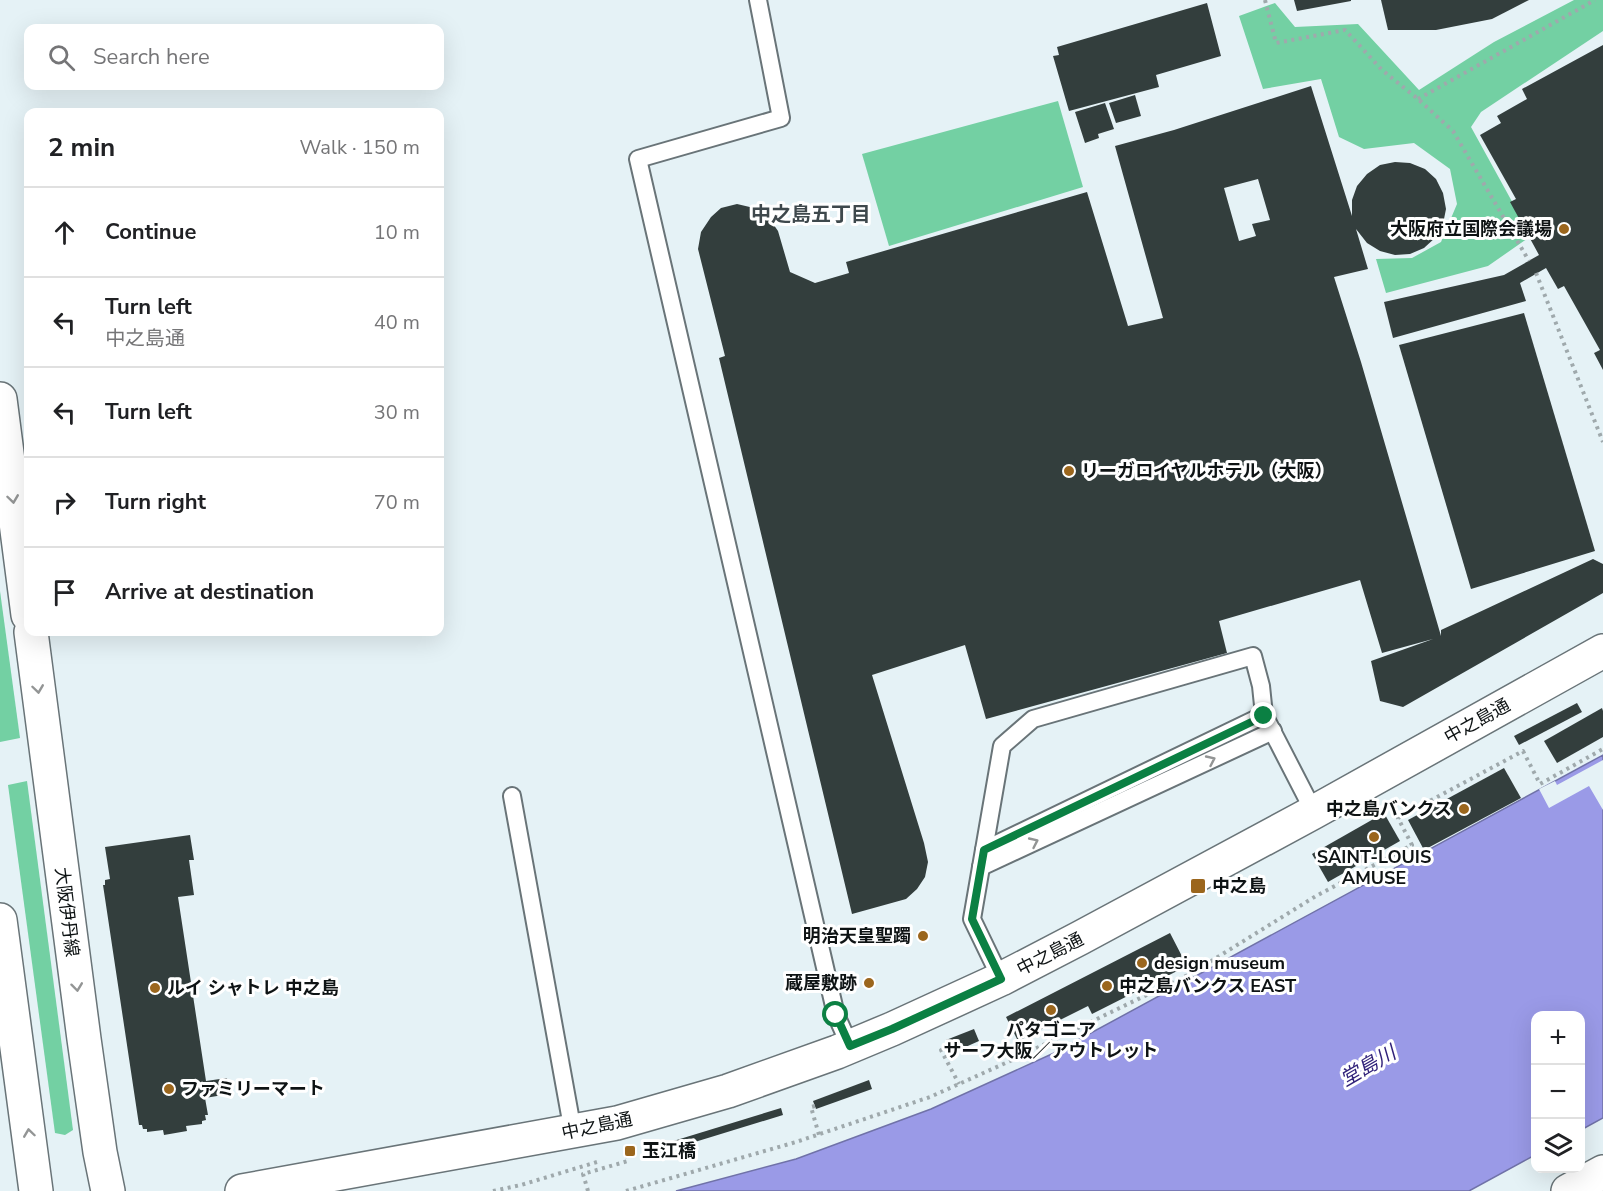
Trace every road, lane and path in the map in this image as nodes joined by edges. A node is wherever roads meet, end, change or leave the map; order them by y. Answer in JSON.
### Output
{"nodes":[{"id":1,"x":758,"y":0,"type":"edge"},
{"id":2,"x":1265,"y":0,"type":"edge"},
{"id":3,"x":1595,"y":0,"type":"edge"},
{"id":4,"x":1418,"y":99,"type":"junction"},
{"id":5,"x":1529,"y":261,"type":"dead end"},
{"id":6,"x":1536,"y":273,"type":"dead end"},
{"id":7,"x":0,"y":399,"type":"edge"},
{"id":8,"x":1603,"y":442,"type":"edge"},
{"id":9,"x":24,"y":584,"type":"edge"},
{"id":10,"x":32,"y":636,"type":"edge"},
{"id":11,"x":1603,"y":651,"type":"edge"},
{"id":12,"x":1264,"y":716,"type":"junction"},
{"id":13,"x":1273,"y":731,"type":"junction"},
{"id":14,"x":1603,"y":749,"type":"edge"},
{"id":15,"x":512,"y":796,"type":"dead end"},
{"id":16,"x":1314,"y":812,"type":"junction"},
{"id":17,"x":982,"y":858,"type":"junction"},
{"id":18,"x":0,"y":920,"type":"edge"},
{"id":19,"x":1001,"y":979,"type":"junction"},
{"id":20,"x":850,"y":1046,"type":"junction"},
{"id":21,"x":949,"y":1047,"type":"dead end"},
{"id":22,"x":959,"y":1084,"type":"junction"},
{"id":23,"x":815,"y":1106,"type":"dead end"},
{"id":24,"x":573,"y":1132,"type":"junction"},
{"id":25,"x":819,"y":1135,"type":"junction"},
{"id":26,"x":628,"y":1161,"type":"dead end"},
{"id":27,"x":581,"y":1167,"type":"dead end"},
{"id":28,"x":1603,"y":1172,"type":"edge"},
{"id":29,"x":36,"y":1191,"type":"edge"},
{"id":30,"x":108,"y":1191,"type":"edge"},
{"id":31,"x":242,"y":1191,"type":"edge"},
{"id":32,"x":493,"y":1191,"type":"edge"},
{"id":33,"x":588,"y":1191,"type":"edge"},
{"id":34,"x":626,"y":1191,"type":"edge"},
{"id":35,"x":1569,"y":1191,"type":"edge"}],
"edges":[{"from":1,"to":20,"type":"lane"},
{"from":2,"to":4,"type":"path"},
{"from":3,"to":4,"type":"path"},
{"from":4,"to":5,"type":"path"},
{"from":6,"to":8,"type":"path"},
{"from":7,"to":9,"type":"street","one_way":true},
{"from":10,"to":30,"type":"street","name":"大阪伊丹線","one_way":true},
{"from":11,"to":16,"type":"street","name":"中之島通"},
{"from":12,"to":13,"type":"lane"},
{"from":12,"to":17,"type":"lane"},
{"from":12,"to":17,"type":"lane"},
{"from":13,"to":16,"type":"lane"},
{"from":17,"to":13,"type":"lane","one_way":true},
{"from":14,"to":22,"type":"path"},
{"from":15,"to":24,"type":"lane"},
{"from":16,"to":19,"type":"street","name":"中之島通"},
{"from":17,"to":19,"type":"lane"},
{"from":29,"to":18,"type":"street","one_way":true},
{"from":19,"to":20,"type":"street","name":"中之島通"},
{"from":20,"to":24,"type":"street","name":"中之島通"},
{"from":21,"to":22,"type":"path"},
{"from":22,"to":25,"type":"path"},
{"from":23,"to":25,"type":"path"},
{"from":24,"to":31,"type":"street","name":"中之島通"},
{"from":25,"to":34,"type":"path"},
{"from":26,"to":33,"type":"path"},
{"from":27,"to":32,"type":"path"},
{"from":28,"to":35,"type":"street"}]}
